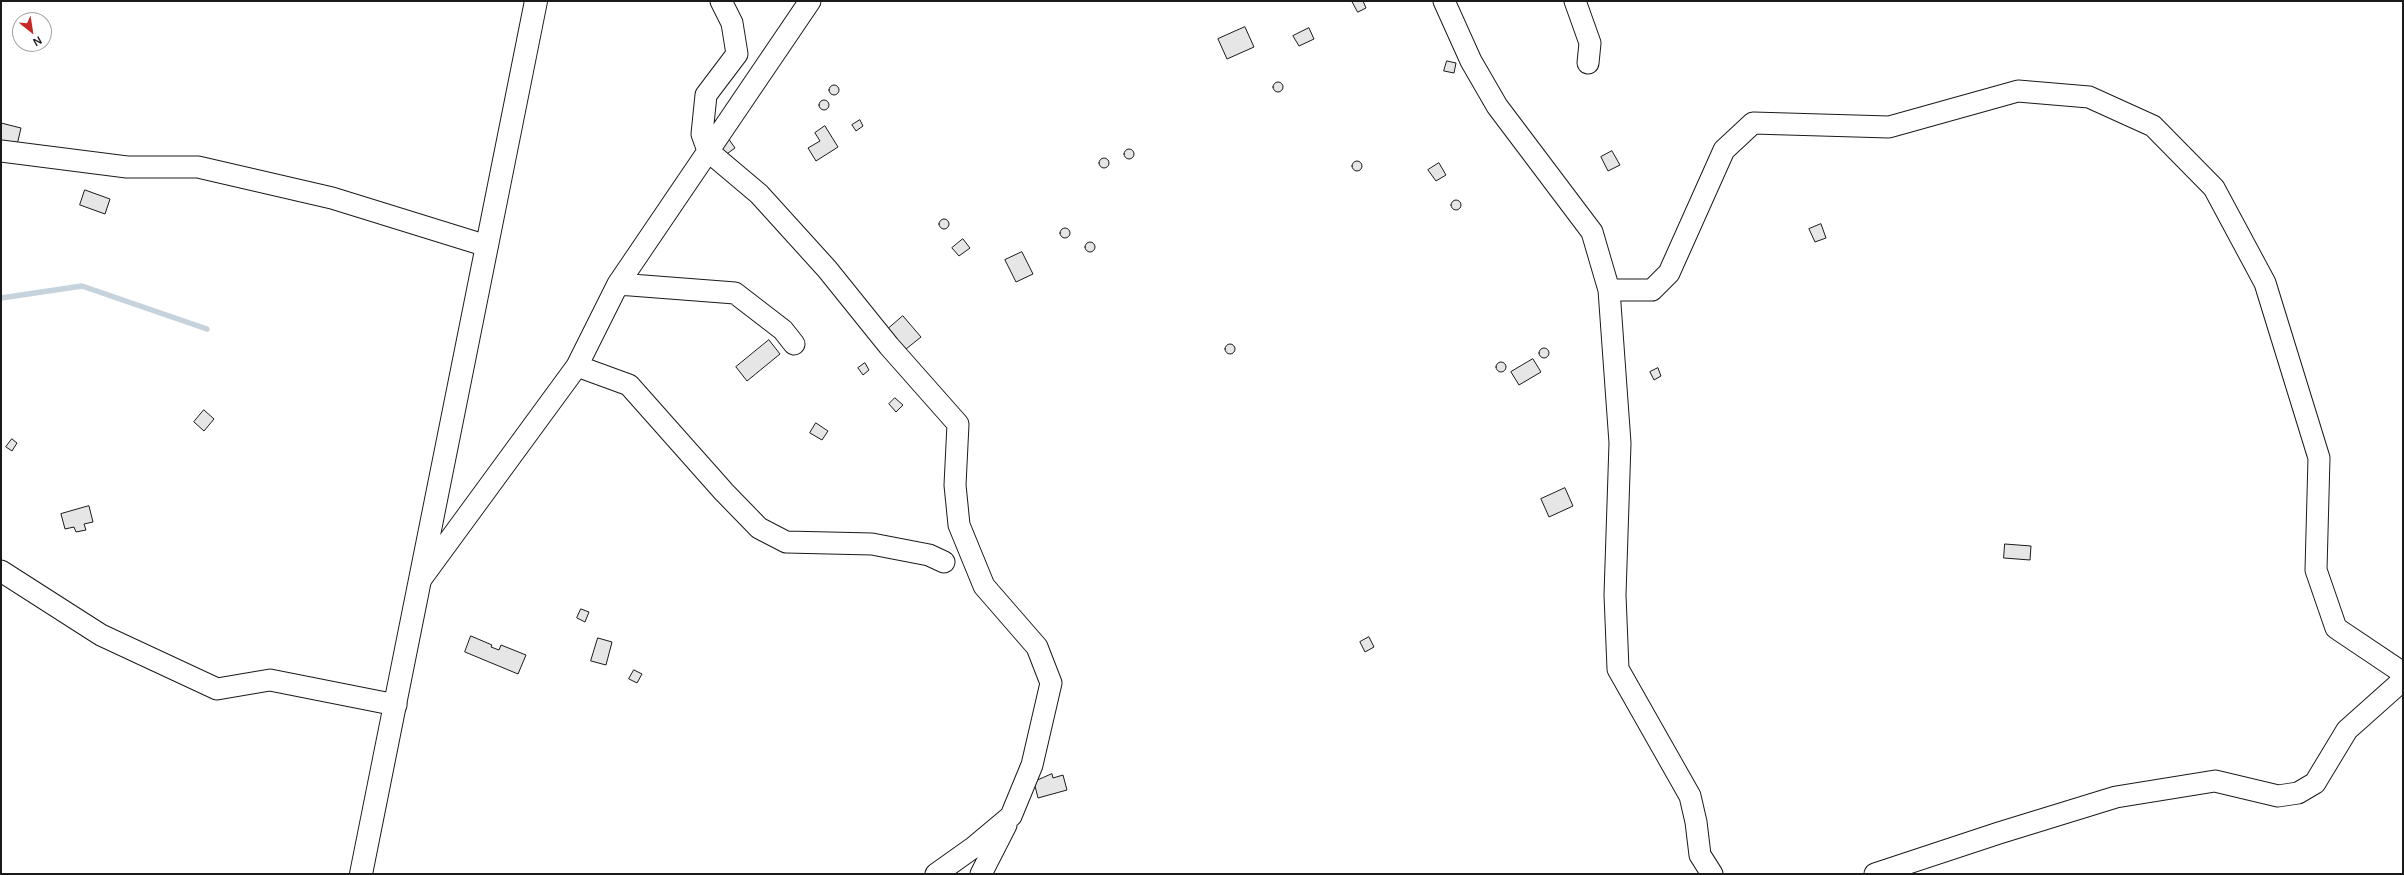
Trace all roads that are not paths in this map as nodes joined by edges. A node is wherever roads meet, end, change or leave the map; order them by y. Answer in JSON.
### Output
{"nodes":[{"id":1,"x":536,"y":1,"type":"edge"},
{"id":2,"x":721,"y":1,"type":"edge"},
{"id":3,"x":810,"y":1,"type":"edge"},
{"id":4,"x":1444,"y":1,"type":"edge"},
{"id":5,"x":1575,"y":1,"type":"edge"},
{"id":6,"x":1588,"y":63,"type":"dead end"},
{"id":7,"x":1,"y":151,"type":"edge"},
{"id":8,"x":708,"y":151,"type":"junction"},
{"id":9,"x":487,"y":246,"type":"junction"},
{"id":10,"x":618,"y":284,"type":"junction"},
{"id":11,"x":1609,"y":290,"type":"junction"},
{"id":12,"x":794,"y":344,"type":"dead end"},
{"id":13,"x":577,"y":366,"type":"junction"},
{"id":14,"x":944,"y":562,"type":"dead end"},
{"id":15,"x":1,"y":571,"type":"edge"},
{"id":16,"x":421,"y":579,"type":"junction"},
{"id":17,"x":2403,"y":673,"type":"edge"},
{"id":18,"x":2403,"y":680,"type":"edge"},
{"id":19,"x":396,"y":705,"type":"junction"},
{"id":20,"x":1011,"y":816,"type":"junction"},
{"id":21,"x":361,"y":874,"type":"edge"},
{"id":22,"x":936,"y":874,"type":"edge"},
{"id":23,"x":981,"y":874,"type":"edge"},
{"id":24,"x":1712,"y":874,"type":"edge"},
{"id":25,"x":1875,"y":874,"type":"edge"}],
"edges":[{"from":1,"to":9,"type":"main road"},
{"from":2,"to":8,"type":"street"},
{"from":3,"to":8,"type":"street"},
{"from":4,"to":11,"type":"street"},
{"from":5,"to":6,"type":"street"},
{"from":7,"to":9,"type":"street"},
{"from":8,"to":10,"type":"street"},
{"from":8,"to":20,"type":"street"},
{"from":9,"to":16,"type":"main road"},
{"from":10,"to":12,"type":"street"},
{"from":10,"to":13,"type":"street"},
{"from":11,"to":17,"type":"street"},
{"from":11,"to":24,"type":"street"},
{"from":13,"to":14,"type":"street"},
{"from":13,"to":16,"type":"street"},
{"from":15,"to":19,"type":"street"},
{"from":16,"to":19,"type":"main road"},
{"from":18,"to":25,"type":"street"},
{"from":19,"to":21,"type":"main road"},
{"from":20,"to":22,"type":"street"},
{"from":20,"to":23,"type":"street"}]}
